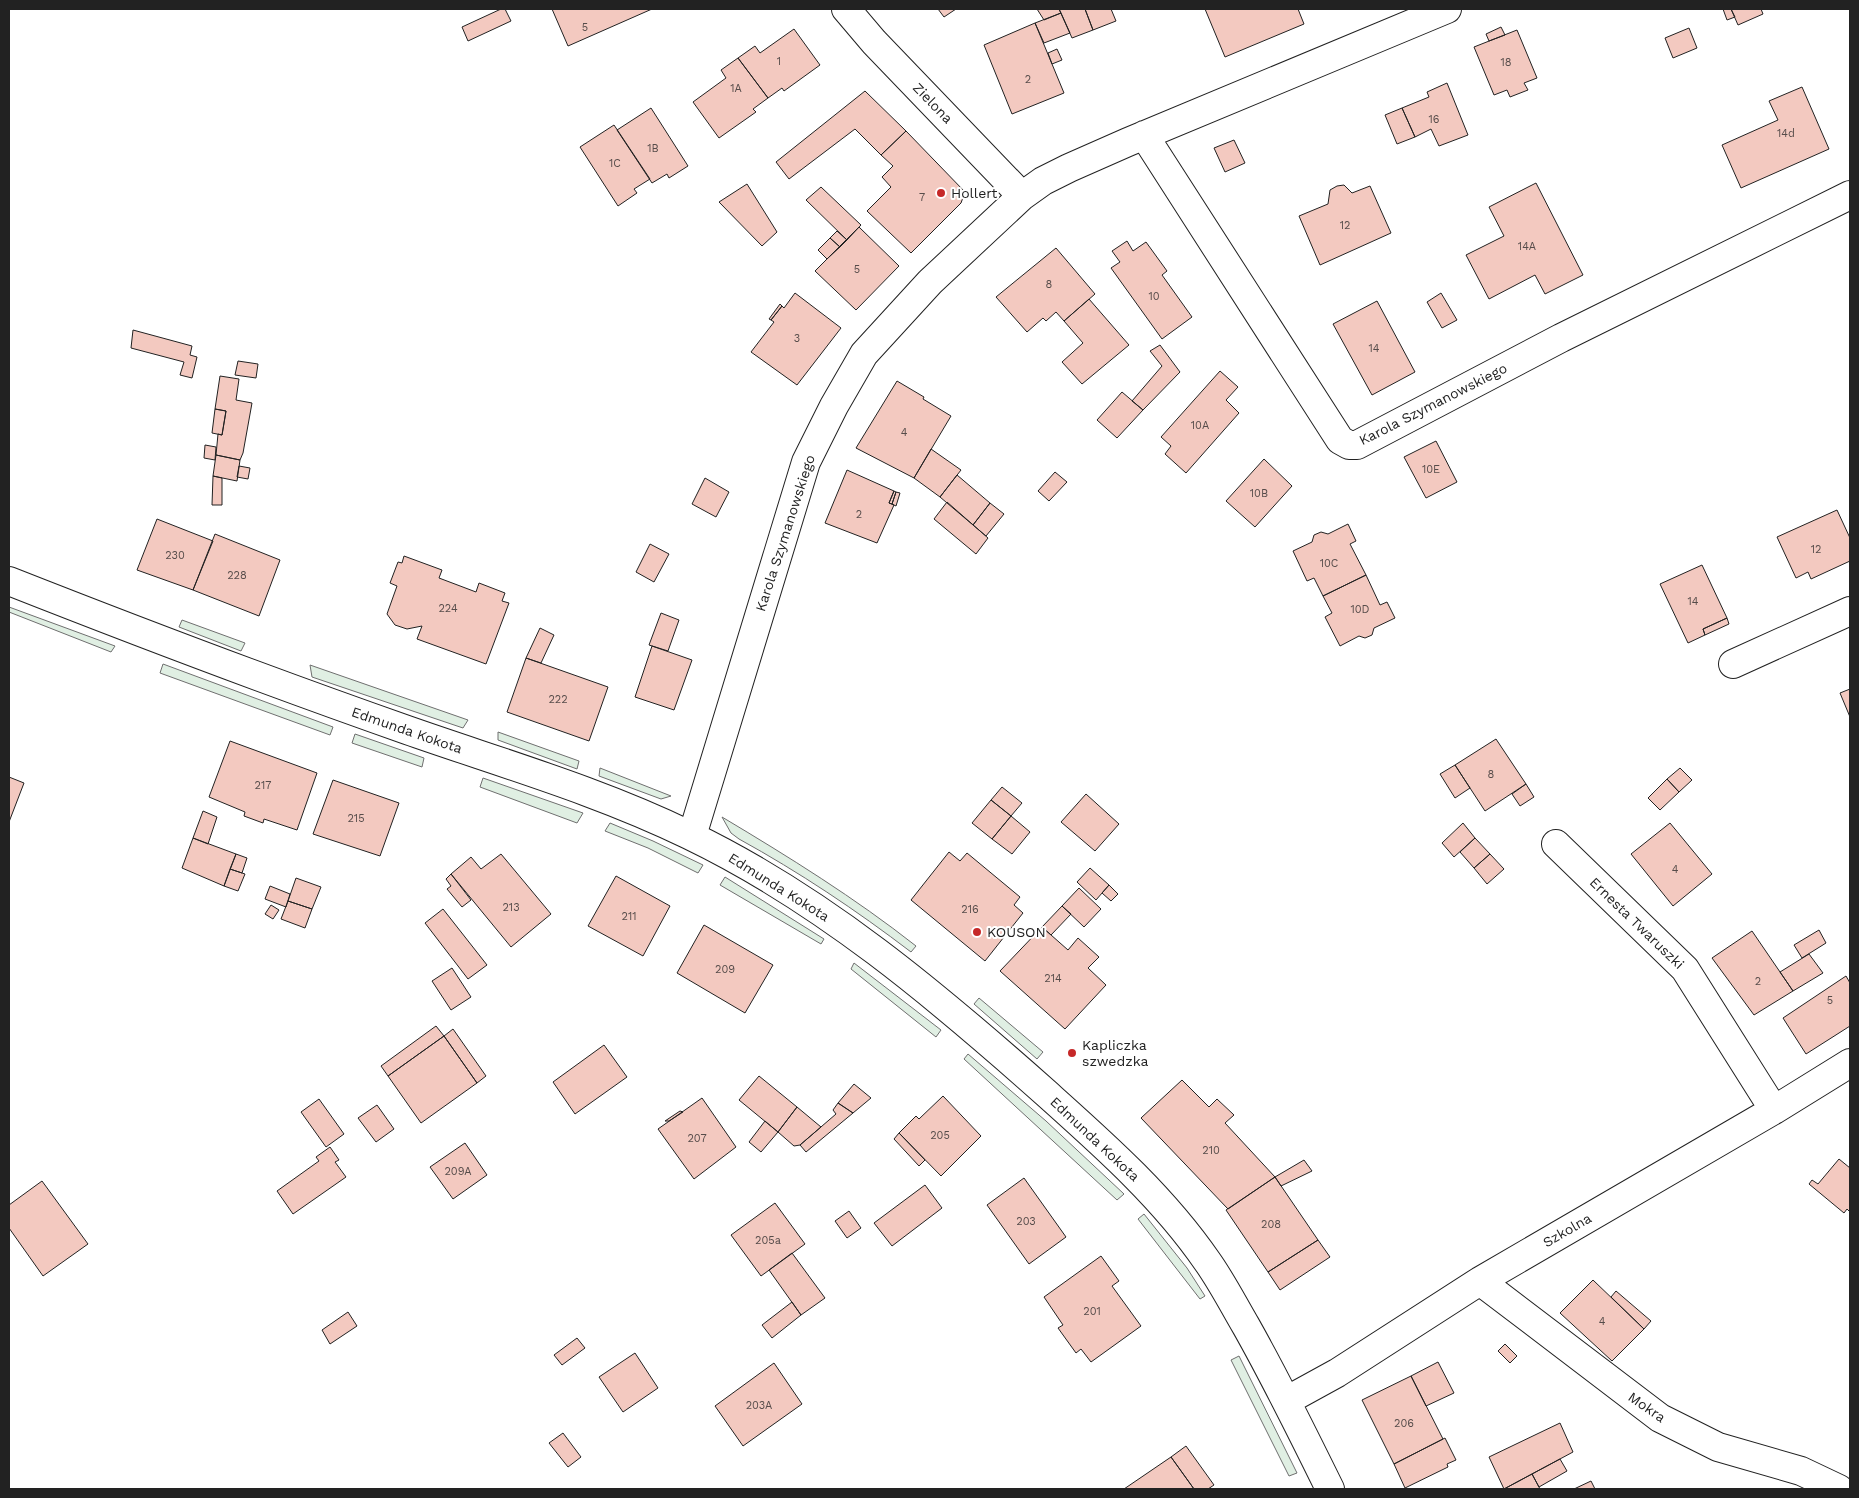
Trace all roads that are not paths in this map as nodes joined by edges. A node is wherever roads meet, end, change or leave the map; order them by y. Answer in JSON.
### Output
{"nodes":[{"id":1,"x":846,"y":9,"type":"edge"},
{"id":2,"x":1447,"y":9,"type":"edge"},
{"id":3,"x":1144,"y":135,"type":"junction"},
{"id":4,"x":1850,"y":195,"type":"edge"},
{"id":5,"x":1022,"y":196,"type":"junction"},
{"id":6,"x":9,"y":580,"type":"edge"},
{"id":7,"x":1850,"y":611,"type":"edge"},
{"id":8,"x":1733,"y":664,"type":"dead end"},
{"id":9,"x":692,"y":836,"type":"junction"},
{"id":10,"x":1556,"y":844,"type":"dead end"},
{"id":11,"x":1850,"y":1063,"type":"edge"},
{"id":12,"x":1774,"y":1110,"type":"junction"},
{"id":13,"x":1480,"y":1281,"type":"junction"},
{"id":14,"x":1286,"y":1401,"type":"junction"},
{"id":15,"x":1330,"y":1489,"type":"edge"},
{"id":16,"x":1839,"y":1489,"type":"edge"}],
"edges":[{"from":1,"to":5,"type":"street","name":"Zielona"},
{"from":2,"to":3,"type":"street","name":"Karola Szymanowskiego"},
{"from":3,"to":4,"type":"street","name":"Karola Szymanowskiego"},
{"from":3,"to":5,"type":"street","name":"Karola Szymanowskiego"},
{"from":5,"to":9,"type":"street","name":"Karola Szymanowskiego"},
{"from":6,"to":9,"type":"street","name":"Edmunda Kokota"},
{"from":7,"to":8,"type":"street"},
{"from":9,"to":14,"type":"street","name":"Edmunda Kokota"},
{"from":10,"to":12,"type":"street","name":"Ernesta Twaruszki"},
{"from":11,"to":12,"type":"street","name":"Szkolna"},
{"from":12,"to":13,"type":"street","name":"Szkolna"},
{"from":13,"to":14,"type":"street","name":"Szkolna"},
{"from":13,"to":16,"type":"street","name":"Mokra"},
{"from":14,"to":15,"type":"street","name":"Edmunda Kokota"}]}
